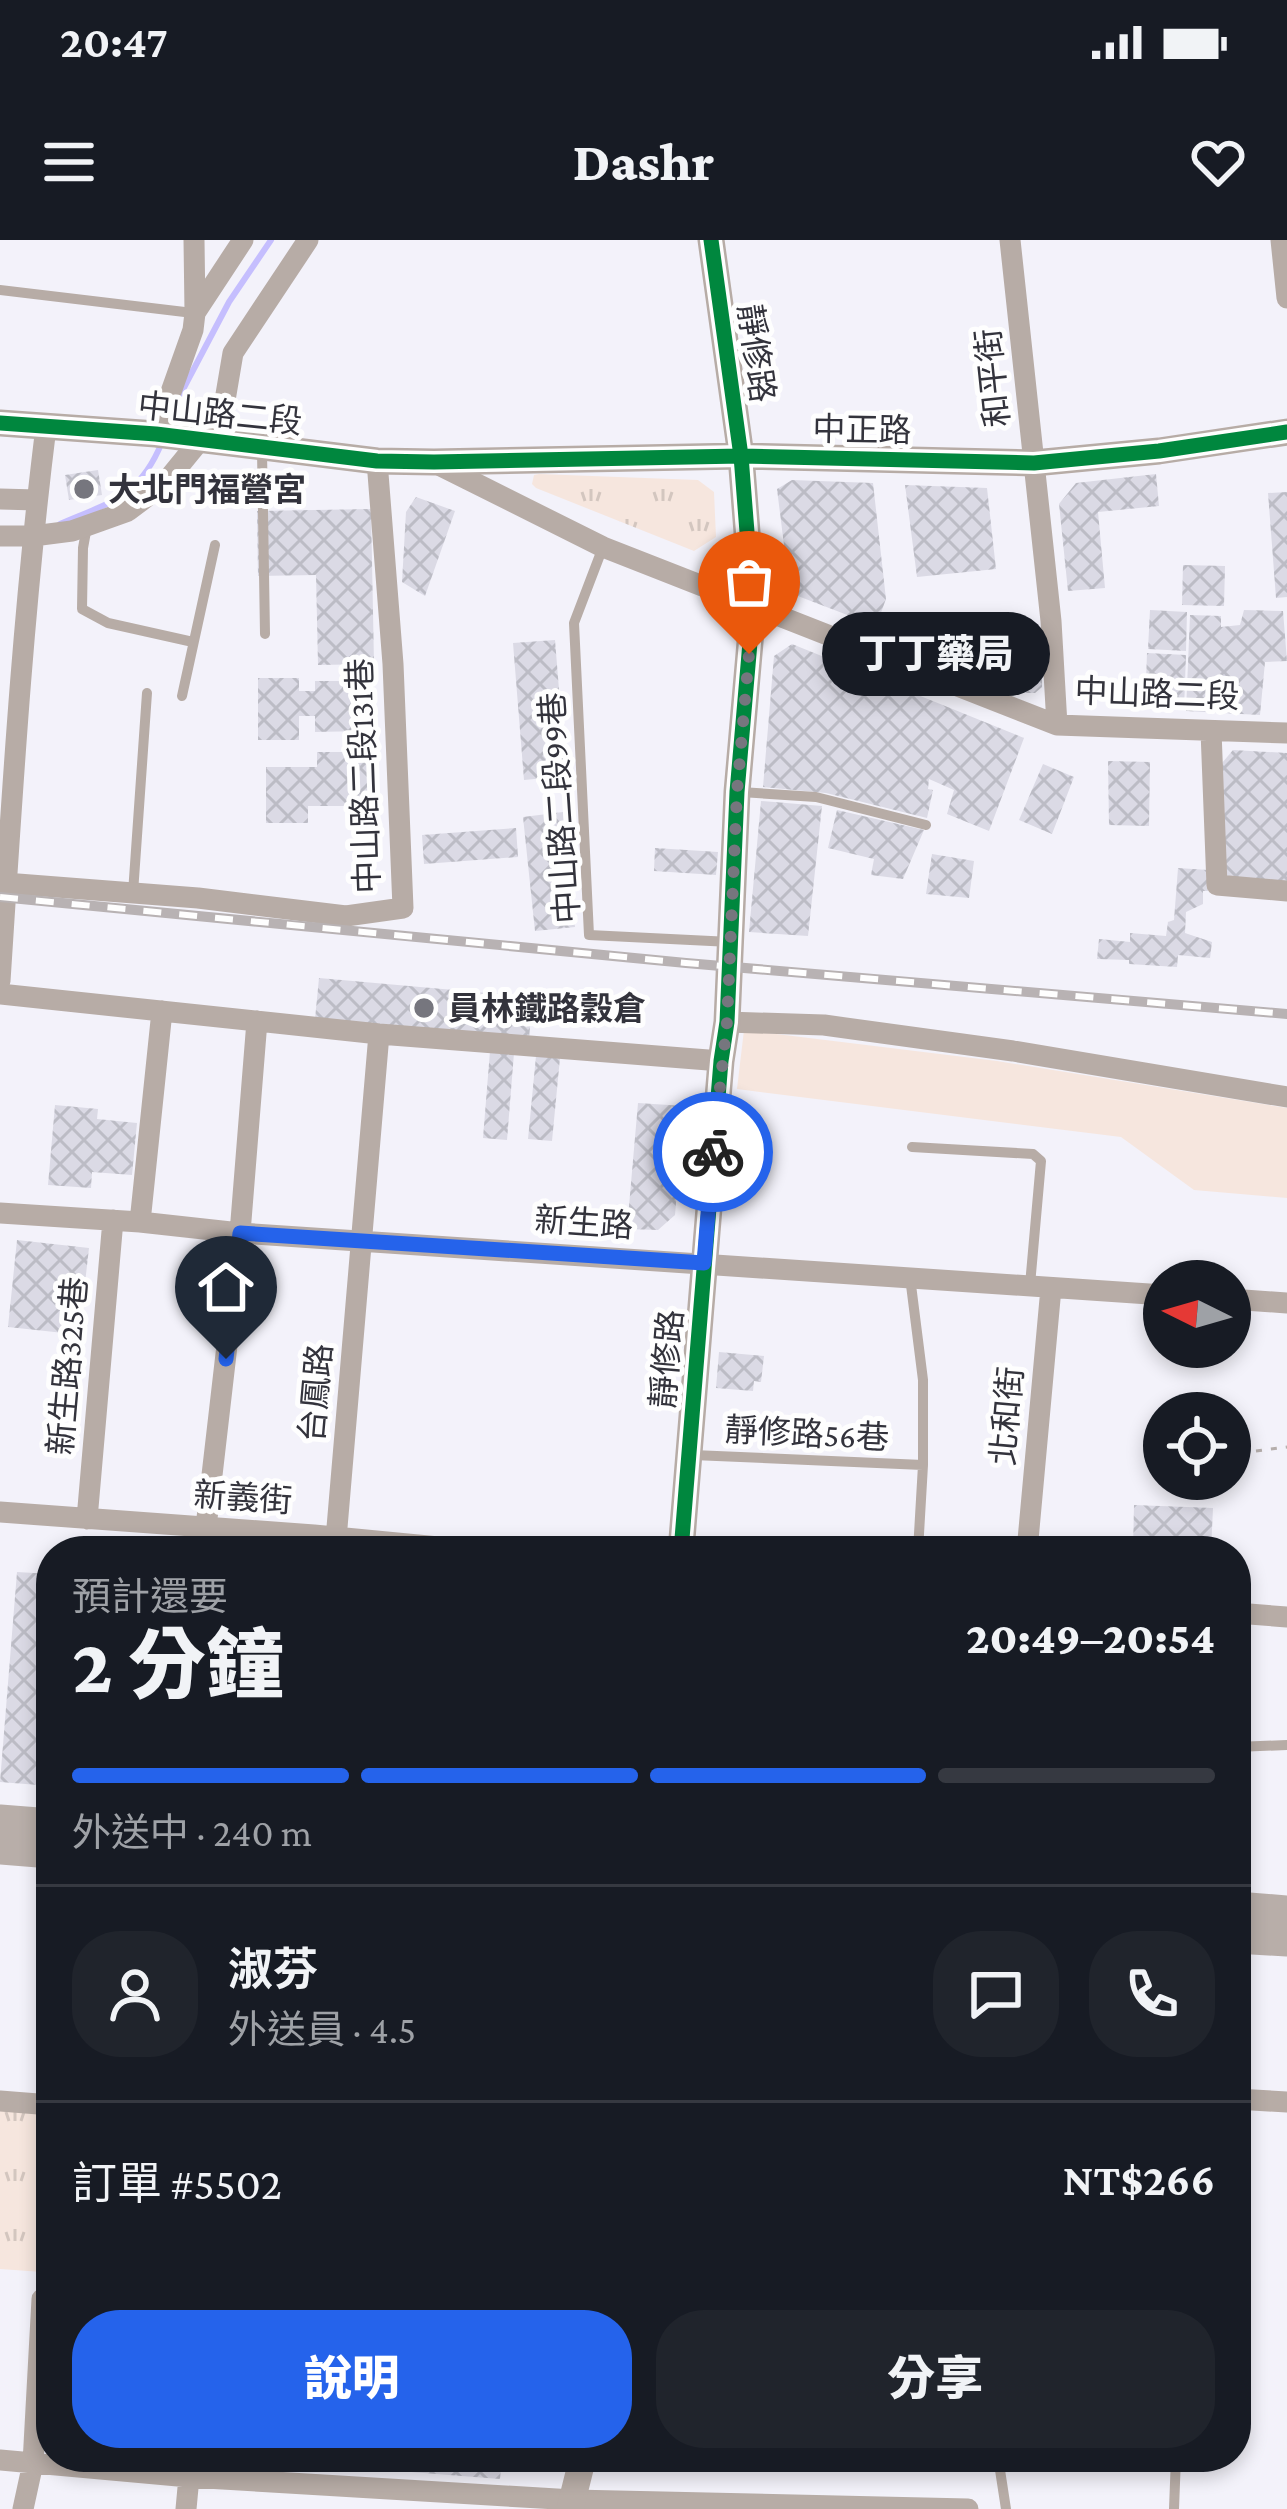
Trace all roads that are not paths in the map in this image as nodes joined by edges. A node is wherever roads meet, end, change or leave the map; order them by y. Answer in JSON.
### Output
{"nodes":[{"id":1,"x":194,"y":240,"type":"edge"},
{"id":2,"x":243,"y":240,"type":"edge"},
{"id":3,"x":308,"y":240,"type":"edge"},
{"id":4,"x":711,"y":240,"type":"edge"},
{"id":5,"x":1010,"y":240,"type":"edge"},
{"id":6,"x":1281,"y":240,"type":"edge"},
{"id":7,"x":0,"y":290,"type":"edge"},
{"id":8,"x":1287,"y":298,"type":"edge"},
{"id":9,"x":195,"y":313,"type":"junction"},
{"id":10,"x":0,"y":423,"type":"edge"},
{"id":11,"x":46,"y":427,"type":"junction"},
{"id":12,"x":1287,"y":432,"type":"edge"},
{"id":13,"x":156,"y":434,"type":"junction"},
{"id":14,"x":200,"y":441,"type":"junction"},
{"id":15,"x":262,"y":448,"type":"junction"},
{"id":16,"x":741,"y":456,"type":"junction"},
{"id":17,"x":377,"y":461,"type":"junction"},
{"id":18,"x":434,"y":462,"type":"junction"},
{"id":19,"x":1034,"y":463,"type":"junction"},
{"id":20,"x":0,"y":499,"type":"edge"},
{"id":21,"x":37,"y":500,"type":"junction"},
{"id":22,"x":87,"y":526,"type":"junction"},
{"id":23,"x":0,"y":536,"type":"edge"},
{"id":24,"x":33,"y":536,"type":"junction"},
{"id":25,"x":215,"y":545,"type":"dead end"},
{"id":26,"x":603,"y":547,"type":"junction"},
{"id":27,"x":753,"y":608,"type":"junction"},
{"id":28,"x":265,"y":634,"type":"dead end"},
{"id":29,"x":193,"y":642,"type":"junction"},
{"id":30,"x":147,"y":694,"type":"dead end"},
{"id":31,"x":182,"y":697,"type":"dead end"},
{"id":32,"x":1057,"y":725,"type":"junction"},
{"id":33,"x":1211,"y":731,"type":"junction"},
{"id":34,"x":1287,"y":733,"type":"edge"},
{"id":35,"x":737,"y":792,"type":"junction"},
{"id":36,"x":926,"y":825,"type":"dead end"},
{"id":37,"x":2,"y":883,"type":"edge"},
{"id":38,"x":1287,"y":891,"type":"edge"},
{"id":39,"x":133,"y":893,"type":"junction"},
{"id":40,"x":731,"y":942,"type":"junction"},
{"id":41,"x":0,"y":981,"type":"edge"},
{"id":42,"x":0,"y":994,"type":"edge"},
{"id":43,"x":162,"y":1011,"type":"junction"},
{"id":44,"x":257,"y":1021,"type":"junction"},
{"id":45,"x":727,"y":1022,"type":"junction"},
{"id":46,"x":379,"y":1034,"type":"junction"},
{"id":47,"x":721,"y":1061,"type":"junction"},
{"id":48,"x":1287,"y":1097,"type":"edge"},
{"id":49,"x":912,"y":1147,"type":"dead end"},
{"id":50,"x":0,"y":1213,"type":"edge"},
{"id":51,"x":113,"y":1220,"type":"junction"},
{"id":52,"x":140,"y":1222,"type":"junction"},
{"id":53,"x":240,"y":1233,"type":"junction"},
{"id":54,"x":360,"y":1240,"type":"junction"},
{"id":55,"x":704,"y":1263,"type":"junction"},
{"id":56,"x":910,"y":1277,"type":"junction"},
{"id":57,"x":1041,"y":1286,"type":"junction"},
{"id":58,"x":1143,"y":1293,"type":"edge"},
{"id":59,"x":1251,"y":1300,"type":"edge"},
{"id":60,"x":1287,"y":1303,"type":"edge"},
{"id":61,"x":688,"y":1455,"type":"junction"},
{"id":62,"x":923,"y":1466,"type":"junction"},
{"id":63,"x":0,"y":1512,"type":"edge"},
{"id":64,"x":87,"y":1519,"type":"junction"},
{"id":65,"x":206,"y":1527,"type":"junction"},
{"id":66,"x":274,"y":1536,"type":"edge"},
{"id":67,"x":336,"y":1536,"type":"edge"},
{"id":68,"x":682,"y":1536,"type":"edge"},
{"id":69,"x":919,"y":1536,"type":"edge"},
{"id":70,"x":1028,"y":1536,"type":"edge"},
{"id":71,"x":1251,"y":1614,"type":"edge"},
{"id":72,"x":1287,"y":1617,"type":"edge"},
{"id":73,"x":1287,"y":1745,"type":"edge"},
{"id":74,"x":1251,"y":1746,"type":"edge"},
{"id":75,"x":0,"y":1821,"type":"edge"},
{"id":76,"x":36,"y":1824,"type":"edge"},
{"id":77,"x":0,"y":1848,"type":"edge"},
{"id":78,"x":36,"y":1851,"type":"edge"},
{"id":79,"x":1251,"y":1909,"type":"edge"},
{"id":80,"x":1287,"y":1912,"type":"edge"},
{"id":81,"x":1251,"y":1937,"type":"edge"},
{"id":82,"x":1287,"y":1940,"type":"edge"},
{"id":83,"x":1251,"y":2099,"type":"edge"},
{"id":84,"x":0,"y":2101,"type":"edge"},
{"id":85,"x":1287,"y":2102,"type":"edge"},
{"id":86,"x":36,"y":2104,"type":"edge"},
{"id":87,"x":36,"y":2408,"type":"edge"},
{"id":88,"x":0,"y":2460,"type":"edge"},
{"id":89,"x":33,"y":2462,"type":"junction"},
{"id":90,"x":36,"y":2462,"type":"edge"},
{"id":91,"x":137,"y":2472,"type":"edge"},
{"id":92,"x":579,"y":2472,"type":"edge"},
{"id":93,"x":1000,"y":2472,"type":"edge"},
{"id":94,"x":1175,"y":2472,"type":"edge"},
{"id":95,"x":189,"y":2477,"type":"junction"},
{"id":96,"x":571,"y":2504,"type":"edge"},
{"id":97,"x":22,"y":2509,"type":"edge"},
{"id":98,"x":186,"y":2509,"type":"edge"},
{"id":99,"x":968,"y":2509,"type":"edge"},
{"id":100,"x":1006,"y":2509,"type":"edge"},
{"id":101,"x":1174,"y":2509,"type":"edge"}],
"edges":[{"from":1,"to":9,"type":"street"},
{"from":2,"to":9,"type":"street"},
{"from":3,"to":14,"type":"street"},
{"from":4,"to":16,"type":"street","name":"靜修路"},
{"from":5,"to":19,"type":"street","name":"和平街"},
{"from":6,"to":8,"type":"street"},
{"from":7,"to":9,"type":"lane"},
{"from":9,"to":13,"type":"street"},
{"from":10,"to":11,"type":"street","name":"中山路二段"},
{"from":11,"to":13,"type":"street","name":"中山路二段"},
{"from":11,"to":21,"type":"street"},
{"from":12,"to":19,"type":"street","name":"中正路"},
{"from":13,"to":14,"type":"street","name":"中山路二段"},
{"from":14,"to":15,"type":"street","name":"中山路二段"},
{"from":14,"to":22,"type":"street"},
{"from":15,"to":17,"type":"street","name":"中山路二段"},
{"from":15,"to":28,"type":"lane"},
{"from":16,"to":18,"type":"street","name":"中正路"},
{"from":16,"to":19,"type":"street","name":"中正路"},
{"from":16,"to":27,"type":"street","name":"靜修路"},
{"from":17,"to":18,"type":"street","name":"中山路二段"},
{"from":17,"to":39,"type":"street","name":"中山路二段131巷"},
{"from":18,"to":26,"type":"street","name":"中山路二段"},
{"from":19,"to":32,"type":"street","name":"和平街"},
{"from":20,"to":21,"type":"street"},
{"from":21,"to":24,"type":"street"},
{"from":22,"to":24,"type":"street"},
{"from":22,"to":29,"type":"lane"},
{"from":23,"to":24,"type":"street"},
{"from":24,"to":37,"type":"street"},
{"from":25,"to":29,"type":"lane"},
{"from":26,"to":27,"type":"street","name":"中山路二段"},
{"from":26,"to":40,"type":"lane","name":"中山路二段99巷"},
{"from":27,"to":32,"type":"street","name":"中山路二段"},
{"from":27,"to":35,"type":"street","name":"靜修路"},
{"from":29,"to":31,"type":"lane"},
{"from":30,"to":39,"type":"lane"},
{"from":32,"to":33,"type":"street","name":"中山路二段"},
{"from":33,"to":34,"type":"street","name":"中山路二段"},
{"from":33,"to":38,"type":"street"},
{"from":35,"to":36,"type":"lane"},
{"from":35,"to":40,"type":"street","name":"靜修路"},
{"from":37,"to":39,"type":"street","name":"中山路二段131巷"},
{"from":37,"to":41,"type":"street"},
{"from":40,"to":45,"type":"street","name":"靜修路"},
{"from":42,"to":43,"type":"street"},
{"from":43,"to":44,"type":"street"},
{"from":43,"to":52,"type":"street"},
{"from":44,"to":46,"type":"street"},
{"from":44,"to":53,"type":"street"},
{"from":45,"to":47,"type":"street","name":"靜修路"},
{"from":45,"to":48,"type":"street"},
{"from":46,"to":47,"type":"street"},
{"from":46,"to":54,"type":"street","name":"台鳳路"},
{"from":47,"to":55,"type":"street","name":"靜修路"},
{"from":49,"to":57,"type":"lane"},
{"from":50,"to":51,"type":"street","name":"新生路"},
{"from":51,"to":52,"type":"street","name":"新生路"},
{"from":51,"to":64,"type":"street","name":"新生路325巷"},
{"from":52,"to":53,"type":"street","name":"新生路"},
{"from":53,"to":54,"type":"street","name":"新生路"},
{"from":53,"to":65,"type":"street"},
{"from":54,"to":55,"type":"street","name":"新生路"},
{"from":54,"to":67,"type":"street","name":"台鳳路"},
{"from":55,"to":56,"type":"street","name":"新生路"},
{"from":55,"to":61,"type":"street","name":"靜修路"},
{"from":56,"to":57,"type":"street","name":"新生路"},
{"from":56,"to":62,"type":"lane"},
{"from":57,"to":58,"type":"street","name":"新生路"},
{"from":57,"to":70,"type":"street","name":"北和街"},
{"from":59,"to":60,"type":"street"},
{"from":61,"to":62,"type":"lane","name":"靜修路56巷"},
{"from":61,"to":68,"type":"street","name":"靜修路"},
{"from":62,"to":69,"type":"lane"},
{"from":63,"to":64,"type":"street","name":"新義街"},
{"from":64,"to":65,"type":"street","name":"新義街"},
{"from":65,"to":66,"type":"street","name":"新義街"},
{"from":71,"to":72,"type":"street"},
{"from":73,"to":74,"type":"lane"},
{"from":75,"to":76,"type":"main road"},
{"from":77,"to":78,"type":"main road"},
{"from":79,"to":80,"type":"main road"},
{"from":81,"to":82,"type":"main road"},
{"from":83,"to":85,"type":"street"},
{"from":84,"to":86,"type":"street"},
{"from":87,"to":89,"type":"street"},
{"from":88,"to":89,"type":"street"},
{"from":89,"to":90,"type":"street"},
{"from":89,"to":97,"type":"street"},
{"from":91,"to":95,"type":"street"},
{"from":92,"to":96,"type":"street"},
{"from":93,"to":100,"type":"lane"},
{"from":94,"to":101,"type":"lane"},
{"from":95,"to":96,"type":"street"},
{"from":95,"to":98,"type":"street"},
{"from":96,"to":99,"type":"street"}]}
